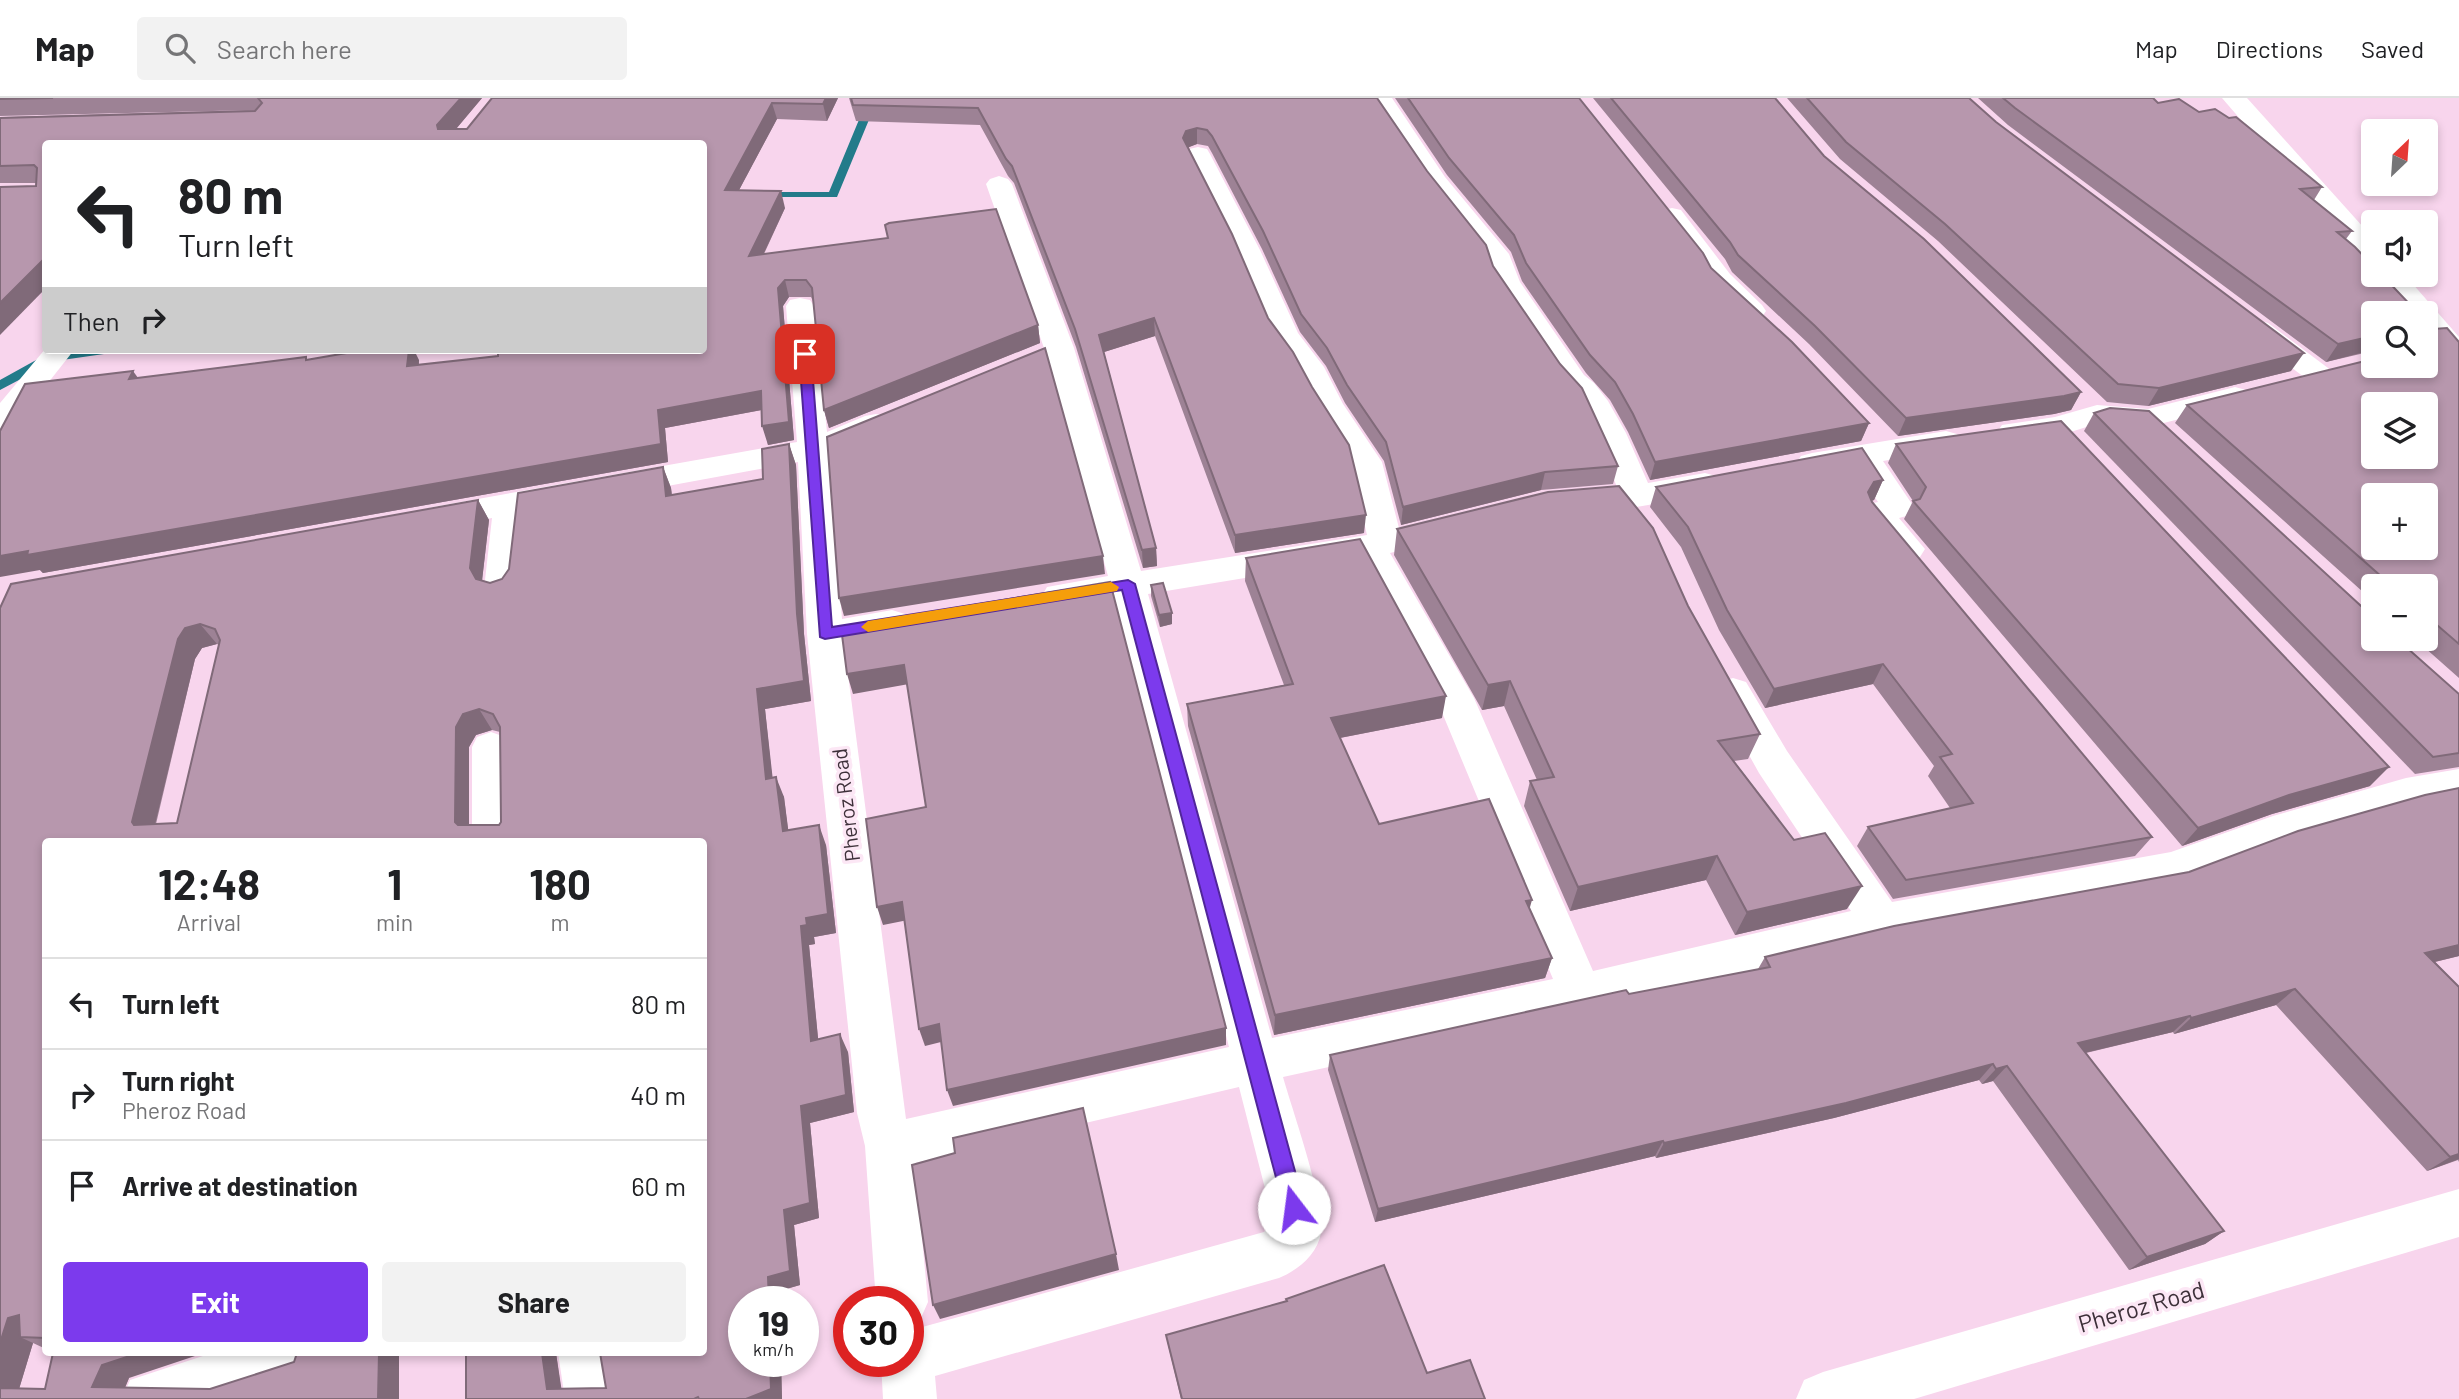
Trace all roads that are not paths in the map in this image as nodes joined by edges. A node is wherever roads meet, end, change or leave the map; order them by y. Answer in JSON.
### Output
{"nodes":[{"id":1,"x":1380,"y":98,"type":"edge"},
{"id":2,"x":2234,"y":98,"type":"edge"},
{"id":3,"x":1198,"y":154,"type":"dead end"},
{"id":4,"x":999,"y":184,"type":"dead end"},
{"id":5,"x":1654,"y":193,"type":"edge"},
{"id":6,"x":2361,"y":241,"type":"edge"},
{"id":7,"x":2400,"y":287,"type":"edge"},
{"id":8,"x":2412,"y":301,"type":"edge"},
{"id":9,"x":800,"y":306,"type":"dead end"},
{"id":10,"x":2241,"y":316,"type":"edge"},
{"id":11,"x":1766,"y":325,"type":"edge"},
{"id":12,"x":56,"y":354,"type":"edge"},
{"id":13,"x":2351,"y":367,"type":"edge"},
{"id":14,"x":2318,"y":374,"type":"junction"},
{"id":15,"x":904,"y":412,"type":"edge"},
{"id":16,"x":2148,"y":418,"type":"junction"},
{"id":17,"x":0,"y":423,"type":"edge"},
{"id":18,"x":2058,"y":426,"type":"junction"},
{"id":19,"x":1873,"y":444,"type":"junction"},
{"id":20,"x":2178,"y":446,"type":"edge"},
{"id":21,"x":813,"y":449,"type":"junction"},
{"id":22,"x":2086,"y":456,"type":"edge"},
{"id":23,"x":1782,"y":469,"type":"edge"},
{"id":24,"x":1730,"y":479,"type":"edge"},
{"id":25,"x":510,"y":504,"type":"junction"},
{"id":26,"x":1542,"y":504,"type":"edge"},
{"id":27,"x":1634,"y":507,"type":"junction"},
{"id":28,"x":1477,"y":520,"type":"edge"},
{"id":29,"x":403,"y":523,"type":"edge"},
{"id":30,"x":1378,"y":544,"type":"junction"},
{"id":31,"x":1929,"y":575,"type":"edge"},
{"id":32,"x":1128,"y":584,"type":"junction"},
{"id":33,"x":501,"y":589,"type":"edge"},
{"id":34,"x":1031,"y":600,"type":"edge"},
{"id":35,"x":921,"y":618,"type":"edge"},
{"id":36,"x":825,"y":634,"type":"junction"},
{"id":37,"x":1719,"y":667,"type":"edge"},
{"id":38,"x":491,"y":747,"type":"dead end"},
{"id":39,"x":2459,"y":784,"type":"edge"},
{"id":40,"x":492,"y":838,"type":"edge"},
{"id":41,"x":1882,"y":922,"type":"junction"},
{"id":42,"x":1580,"y":992,"type":"junction"},
{"id":43,"x":1255,"y":1062,"type":"junction"},
{"id":44,"x":889,"y":1146,"type":"junction"},
{"id":45,"x":2459,"y":1213,"type":"edge"},
{"id":46,"x":901,"y":1286,"type":"edge"},
{"id":47,"x":924,"y":1354,"type":"edge"},
{"id":48,"x":286,"y":1356,"type":"edge"},
{"id":49,"x":585,"y":1356,"type":"edge"},
{"id":50,"x":908,"y":1377,"type":"edge"},
{"id":51,"x":149,"y":1399,"type":"edge"},
{"id":52,"x":592,"y":1399,"type":"edge"},
{"id":53,"x":910,"y":1399,"type":"edge"},
{"id":54,"x":1823,"y":1399,"type":"edge"}],
"edges":[{"from":1,"to":27,"type":"street"},
{"from":2,"to":6,"type":"street"},
{"from":3,"to":30,"type":"street"},
{"from":4,"to":32,"type":"street"},
{"from":5,"to":11,"type":"street"},
{"from":7,"to":8,"type":"street"},
{"from":9,"to":21,"type":"street","name":"Pheroz Road"},
{"from":10,"to":14,"type":"street"},
{"from":12,"to":17,"type":"street"},
{"from":13,"to":14,"type":"street"},
{"from":14,"to":16,"type":"street"},
{"from":15,"to":21,"type":"street"},
{"from":16,"to":18,"type":"street"},
{"from":16,"to":20,"type":"street"},
{"from":18,"to":19,"type":"street"},
{"from":18,"to":22,"type":"street"},
{"from":19,"to":23,"type":"street"},
{"from":19,"to":31,"type":"street"},
{"from":21,"to":25,"type":"street"},
{"from":21,"to":36,"type":"street","name":"Pheroz Road"},
{"from":24,"to":27,"type":"street"},
{"from":25,"to":29,"type":"street"},
{"from":25,"to":33,"type":"street"},
{"from":26,"to":27,"type":"street"},
{"from":28,"to":30,"type":"street"},
{"from":30,"to":32,"type":"street"},
{"from":30,"to":42,"type":"street"},
{"from":32,"to":34,"type":"street"},
{"from":32,"to":43,"type":"street"},
{"from":35,"to":36,"type":"street"},
{"from":36,"to":44,"type":"street","name":"Pheroz Road"},
{"from":37,"to":41,"type":"street"},
{"from":38,"to":40,"type":"street"},
{"from":39,"to":41,"type":"street"},
{"from":41,"to":42,"type":"street"},
{"from":42,"to":43,"type":"street"},
{"from":43,"to":44,"type":"street"},
{"from":43,"to":47,"type":"street"},
{"from":44,"to":46,"type":"street","name":"Pheroz Road"},
{"from":45,"to":54,"type":"street","name":"Pheroz Road"},
{"from":48,"to":51,"type":"street"},
{"from":49,"to":52,"type":"street"},
{"from":50,"to":53,"type":"street"}]}
